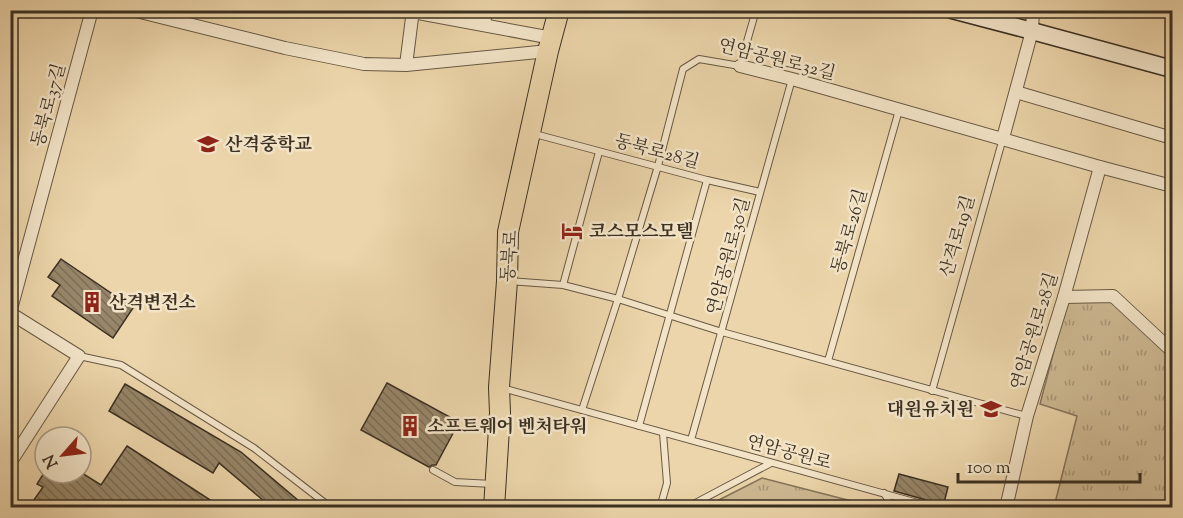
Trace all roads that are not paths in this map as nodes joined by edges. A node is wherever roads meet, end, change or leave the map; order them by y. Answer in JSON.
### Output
{"nodes":[{"id":1,"x":92,"y":10,"type":"edge"},
{"id":2,"x":132,"y":10,"type":"edge"},
{"id":3,"x":486,"y":10,"type":"edge"},
{"id":4,"x":559,"y":10,"type":"edge"},
{"id":5,"x":756,"y":10,"type":"edge"},
{"id":6,"x":952,"y":10,"type":"edge"},
{"id":7,"x":1033,"y":10,"type":"edge"},
{"id":8,"x":413,"y":11,"type":"edge"},
{"id":9,"x":450,"y":14,"type":"edge"},
{"id":10,"x":484,"y":25,"type":"junction"},
{"id":11,"x":1032,"y":31,"type":"junction"},
{"id":12,"x":550,"y":44,"type":"junction"},
{"id":13,"x":406,"y":65,"type":"junction"},
{"id":14,"x":740,"y":66,"type":"junction"},
{"id":15,"x":1173,"y":69,"type":"edge"},
{"id":16,"x":792,"y":79,"type":"junction"},
{"id":17,"x":1016,"y":92,"type":"junction"},
{"id":18,"x":899,"y":110,"type":"junction"},
{"id":19,"x":531,"y":133,"type":"junction"},
{"id":20,"x":1003,"y":138,"type":"junction"},
{"id":21,"x":1173,"y":138,"type":"edge"},
{"id":22,"x":599,"y":152,"type":"junction"},
{"id":23,"x":658,"y":166,"type":"junction"},
{"id":24,"x":1100,"y":167,"type":"junction"},
{"id":25,"x":708,"y":180,"type":"junction"},
{"id":26,"x":1173,"y":186,"type":"edge"},
{"id":27,"x":760,"y":192,"type":"junction"},
{"id":28,"x":507,"y":281,"type":"junction"},
{"id":29,"x":563,"y":285,"type":"junction"},
{"id":30,"x":1064,"y":297,"type":"junction"},
{"id":31,"x":618,"y":298,"type":"junction"},
{"id":32,"x":10,"y":313,"type":"edge"},
{"id":33,"x":669,"y":315,"type":"junction"},
{"id":34,"x":722,"y":332,"type":"junction"},
{"id":35,"x":1173,"y":351,"type":"edge"},
{"id":36,"x":79,"y":356,"type":"junction"},
{"id":37,"x":828,"y":361,"type":"junction"},
{"id":38,"x":499,"y":387,"type":"junction"},
{"id":39,"x":932,"y":391,"type":"junction"},
{"id":40,"x":582,"y":410,"type":"junction"},
{"id":41,"x":1027,"y":416,"type":"junction"},
{"id":42,"x":639,"y":426,"type":"junction"},
{"id":43,"x":663,"y":433,"type":"junction"},
{"id":44,"x":691,"y":440,"type":"junction"},
{"id":45,"x":772,"y":462,"type":"junction"},
{"id":46,"x":10,"y":463,"type":"edge"},
{"id":47,"x":433,"y":470,"type":"dead end"},
{"id":48,"x":496,"y":484,"type":"junction"},
{"id":49,"x":884,"y":493,"type":"junction"},
{"id":50,"x":328,"y":507,"type":"edge"},
{"id":51,"x":494,"y":507,"type":"edge"},
{"id":52,"x":660,"y":507,"type":"edge"},
{"id":53,"x":686,"y":507,"type":"edge"},
{"id":54,"x":892,"y":507,"type":"edge"},
{"id":55,"x":936,"y":507,"type":"edge"},
{"id":56,"x":1006,"y":507,"type":"edge"}],
"edges":[{"from":1,"to":32,"type":"street","name":"동북로37길"},
{"from":2,"to":13,"type":"street"},
{"from":3,"to":10,"type":"street"},
{"from":4,"to":12,"type":"main road","name":"동북로"},
{"from":5,"to":14,"type":"lane"},
{"from":6,"to":11,"type":"street"},
{"from":7,"to":11,"type":"street","name":"산격로19길"},
{"from":8,"to":9,"type":"street"},
{"from":8,"to":13,"type":"street"},
{"from":9,"to":10,"type":"street"},
{"from":10,"to":12,"type":"street"},
{"from":11,"to":15,"type":"street"},
{"from":11,"to":17,"type":"street","name":"산격로19길"},
{"from":12,"to":13,"type":"street"},
{"from":12,"to":19,"type":"main road","name":"동북로"},
{"from":14,"to":16,"type":"street","name":"연암공원로32길"},
{"from":14,"to":23,"type":"lane","name":"연암공원로32길"},
{"from":16,"to":18,"type":"street","name":"연암공원로32길"},
{"from":16,"to":27,"type":"lane","name":"연암공원로30길"},
{"from":17,"to":20,"type":"street","name":"산격로19길"},
{"from":17,"to":21,"type":"street"},
{"from":18,"to":20,"type":"street","name":"연암공원로32길"},
{"from":18,"to":37,"type":"lane","name":"동북로26길"},
{"from":19,"to":22,"type":"lane","name":"동북로28길"},
{"from":19,"to":28,"type":"main road","name":"동북로"},
{"from":20,"to":24,"type":"street","name":"연암공원로32길"},
{"from":20,"to":39,"type":"lane","name":"산격로19길"},
{"from":22,"to":23,"type":"lane","name":"동북로28길"},
{"from":22,"to":29,"type":"lane","name":"동북로28길"},
{"from":23,"to":25,"type":"lane","name":"동북로28길"},
{"from":23,"to":31,"type":"lane","name":"연암공원로32길"},
{"from":24,"to":26,"type":"street","name":"연암공원로32길"},
{"from":24,"to":30,"type":"street","name":"연암공원로28길"},
{"from":25,"to":27,"type":"lane","name":"동북로28길"},
{"from":25,"to":33,"type":"lane","name":"동북로28길"},
{"from":27,"to":34,"type":"lane","name":"연암공원로30길"},
{"from":28,"to":29,"type":"lane"},
{"from":28,"to":38,"type":"main road","name":"동북로"},
{"from":29,"to":31,"type":"lane"},
{"from":30,"to":35,"type":"street"},
{"from":30,"to":41,"type":"street","name":"연암공원로28길"},
{"from":31,"to":33,"type":"lane"},
{"from":31,"to":40,"type":"lane","name":"연암공원로32길"},
{"from":32,"to":36,"type":"street"},
{"from":33,"to":34,"type":"lane"},
{"from":33,"to":42,"type":"lane"},
{"from":34,"to":37,"type":"lane"},
{"from":34,"to":44,"type":"lane","name":"연암공원로30길"},
{"from":36,"to":46,"type":"street"},
{"from":36,"to":50,"type":"lane"},
{"from":37,"to":39,"type":"lane"},
{"from":38,"to":40,"type":"lane","name":"연암공원로"},
{"from":38,"to":48,"type":"main road","name":"동북로"},
{"from":39,"to":41,"type":"lane"},
{"from":40,"to":42,"type":"lane","name":"연암공원로"},
{"from":41,"to":56,"type":"street","name":"연암공원로28길"},
{"from":42,"to":43,"type":"lane","name":"연암공원로"},
{"from":43,"to":44,"type":"lane","name":"연암공원로"},
{"from":43,"to":52,"type":"lane"},
{"from":44,"to":45,"type":"lane","name":"연암공원로"},
{"from":45,"to":49,"type":"lane","name":"연암공원로"},
{"from":45,"to":53,"type":"lane"},
{"from":47,"to":48,"type":"lane"},
{"from":48,"to":51,"type":"main road","name":"동북로"},
{"from":49,"to":54,"type":"lane"},
{"from":49,"to":55,"type":"lane","name":"연암공원로"}]}
